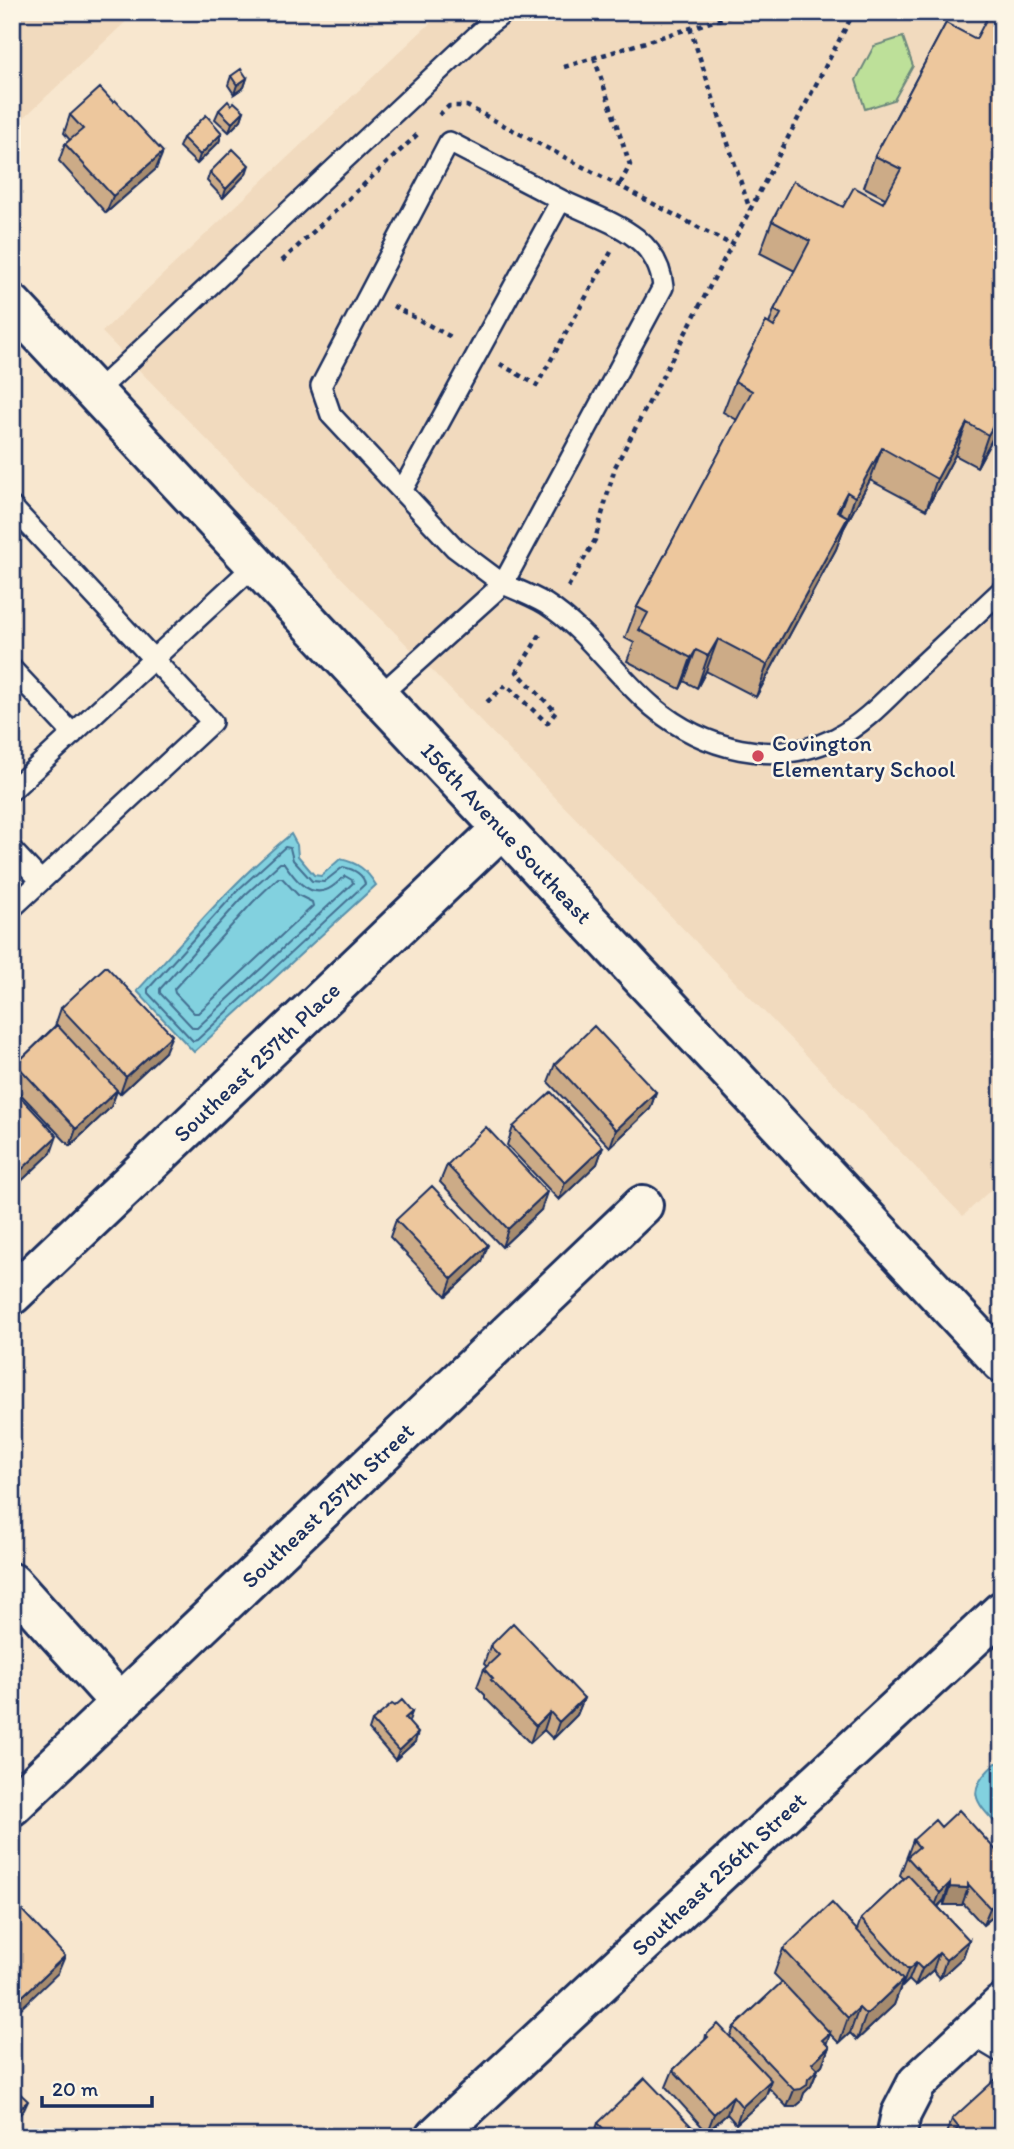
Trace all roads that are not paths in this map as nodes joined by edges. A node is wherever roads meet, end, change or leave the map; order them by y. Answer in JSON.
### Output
{"nodes":[{"id":1,"x":505,"y":12,"type":"edge"},
{"id":2,"x":561,"y":200,"type":"junction"},
{"id":3,"x":12,"y":304,"type":"edge"},
{"id":4,"x":95,"y":393,"type":"junction"},
{"id":5,"x":402,"y":491,"type":"junction"},
{"id":6,"x":12,"y":507,"type":"edge"},
{"id":7,"x":256,"y":564,"type":"junction"},
{"id":8,"x":503,"y":584,"type":"junction"},
{"id":9,"x":1002,"y":590,"type":"edge"},
{"id":10,"x":153,"y":659,"type":"junction"},
{"id":11,"x":12,"y":669,"type":"edge"},
{"id":12,"x":379,"y":696,"type":"junction"},
{"id":13,"x":72,"y":734,"type":"junction"},
{"id":14,"x":12,"y":790,"type":"edge"},
{"id":15,"x":502,"y":828,"type":"junction"},
{"id":16,"x":12,"y":850,"type":"edge"},
{"id":17,"x":41,"y":881,"type":"junction"},
{"id":18,"x":12,"y":908,"type":"edge"},
{"id":19,"x":643,"y":1205,"type":"dead end"},
{"id":20,"x":12,"y":1295,"type":"edge"},
{"id":21,"x":1002,"y":1363,"type":"edge"},
{"id":22,"x":12,"y":1583,"type":"edge"},
{"id":23,"x":1002,"y":1611,"type":"edge"},
{"id":24,"x":119,"y":1702,"type":"junction"},
{"id":25,"x":12,"y":1806,"type":"edge"},
{"id":26,"x":1002,"y":2004,"type":"edge"},
{"id":27,"x":986,"y":2043,"type":"edge"},
{"id":28,"x":435,"y":2137,"type":"edge"},
{"id":29,"x":896,"y":2137,"type":"edge"}],
"edges":[{"from":1,"to":4,"type":"lane"},
{"from":2,"to":5,"type":"lane"},
{"from":2,"to":5,"type":"lane"},
{"from":2,"to":8,"type":"lane"},
{"from":3,"to":4,"type":"street","name":"156th Avenue Southeast"},
{"from":4,"to":7,"type":"street","name":"156th Avenue Southeast"},
{"from":5,"to":8,"type":"lane"},
{"from":6,"to":10,"type":"lane"},
{"from":7,"to":10,"type":"lane"},
{"from":7,"to":12,"type":"street","name":"156th Avenue Southeast"},
{"from":8,"to":9,"type":"lane"},
{"from":8,"to":12,"type":"lane"},
{"from":10,"to":13,"type":"lane"},
{"from":10,"to":17,"type":"lane"},
{"from":11,"to":13,"type":"lane"},
{"from":12,"to":15,"type":"street","name":"156th Avenue Southeast"},
{"from":13,"to":14,"type":"lane"},
{"from":15,"to":20,"type":"street","name":"Southeast 257th Place"},
{"from":15,"to":21,"type":"street","name":"156th Avenue Southeast"},
{"from":16,"to":17,"type":"lane"},
{"from":17,"to":18,"type":"lane"},
{"from":19,"to":24,"type":"street","name":"Southeast 257th Street"},
{"from":22,"to":24,"type":"street"},
{"from":23,"to":28,"type":"street","name":"Southeast 256th Street"},
{"from":24,"to":25,"type":"street","name":"Southeast 257th Street"},
{"from":26,"to":27,"type":"street"},
{"from":27,"to":29,"type":"street"}]}
